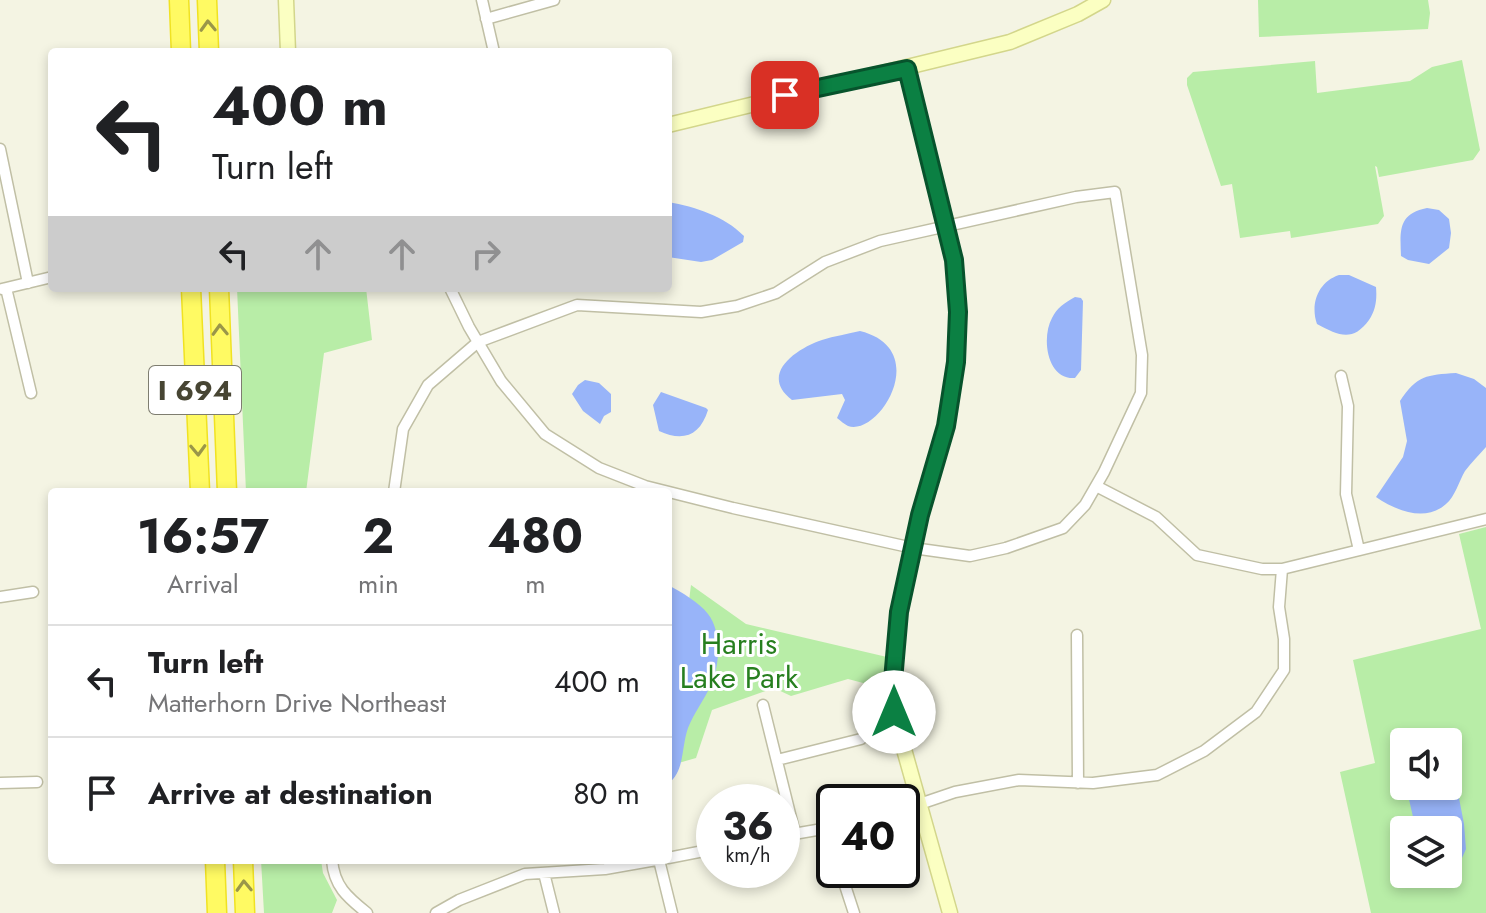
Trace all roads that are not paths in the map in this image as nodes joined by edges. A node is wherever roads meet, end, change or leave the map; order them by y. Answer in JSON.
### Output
{"nodes":[{"id":1,"x":207,"y":0,"type":"edge"},
{"id":2,"x":286,"y":0,"type":"edge"},
{"id":3,"x":482,"y":0,"type":"edge"},
{"id":4,"x":554,"y":0,"type":"edge"},
{"id":5,"x":1103,"y":0,"type":"edge"},
{"id":6,"x":179,"y":4,"type":"edge"},
{"id":7,"x":486,"y":19,"type":"junction"},
{"id":8,"x":181,"y":48,"type":"edge"},
{"id":9,"x":209,"y":48,"type":"edge"},
{"id":10,"x":288,"y":48,"type":"edge"},
{"id":11,"x":493,"y":48,"type":"edge"},
{"id":12,"x":907,"y":69,"type":"junction"},
{"id":13,"x":672,"y":124,"type":"edge"},
{"id":14,"x":0,"y":149,"type":"edge"},
{"id":15,"x":944,"y":227,"type":"junction"},
{"id":16,"x":48,"y":278,"type":"edge"},
{"id":17,"x":28,"y":283,"type":"junction"},
{"id":18,"x":3,"y":289,"type":"edge"},
{"id":19,"x":191,"y":292,"type":"edge"},
{"id":20,"x":219,"y":292,"type":"edge"},
{"id":21,"x":452,"y":292,"type":"edge"},
{"id":22,"x":478,"y":342,"type":"junction"},
{"id":23,"x":1341,"y":376,"type":"dead end"},
{"id":24,"x":31,"y":393,"type":"dead end"},
{"id":25,"x":1096,"y":486,"type":"junction"},
{"id":26,"x":200,"y":488,"type":"edge"},
{"id":27,"x":227,"y":488,"type":"edge"},
{"id":28,"x":395,"y":488,"type":"edge"},
{"id":29,"x":654,"y":488,"type":"edge"},
{"id":30,"x":672,"y":492,"type":"edge"},
{"id":31,"x":1486,"y":519,"type":"edge"},
{"id":32,"x":913,"y":548,"type":"junction"},
{"id":33,"x":1359,"y":550,"type":"junction"},
{"id":34,"x":1282,"y":569,"type":"junction"},
{"id":35,"x":33,"y":592,"type":"dead end"},
{"id":36,"x":0,"y":597,"type":"edge"},
{"id":37,"x":1077,"y":635,"type":"dead end"},
{"id":38,"x":763,"y":705,"type":"dead end"},
{"id":39,"x":861,"y":739,"type":"dead end"},
{"id":40,"x":777,"y":760,"type":"junction"},
{"id":41,"x":37,"y":782,"type":"dead end"},
{"id":42,"x":0,"y":783,"type":"edge"},
{"id":43,"x":1078,"y":783,"type":"junction"},
{"id":44,"x":783,"y":784,"type":"edge"},
{"id":45,"x":913,"y":784,"type":"edge"},
{"id":46,"x":920,"y":803,"type":"edge"},
{"id":47,"x":920,"y":811,"type":"edge"},
{"id":48,"x":696,"y":853,"type":"edge"},
{"id":49,"x":672,"y":857,"type":"edge"},
{"id":50,"x":215,"y":864,"type":"edge"},
{"id":51,"x":243,"y":864,"type":"edge"},
{"id":52,"x":332,"y":864,"type":"edge"},
{"id":53,"x":634,"y":864,"type":"edge"},
{"id":54,"x":658,"y":864,"type":"edge"},
{"id":55,"x":544,"y":873,"type":"junction"},
{"id":56,"x":846,"y":888,"type":"edge"},
{"id":57,"x":217,"y":913,"type":"edge"},
{"id":58,"x":245,"y":913,"type":"edge"},
{"id":59,"x":367,"y":913,"type":"edge"},
{"id":60,"x":436,"y":913,"type":"edge"},
{"id":61,"x":554,"y":913,"type":"edge"},
{"id":62,"x":672,"y":913,"type":"edge"},
{"id":63,"x":854,"y":913,"type":"edge"},
{"id":64,"x":950,"y":913,"type":"edge"}],
"edges":[{"from":9,"to":1,"type":"highway","one_way":true},
{"from":2,"to":10,"type":"street"},
{"from":3,"to":7,"type":"street"},
{"from":4,"to":7,"type":"street"},
{"from":5,"to":12,"type":"street"},
{"from":6,"to":8,"type":"highway"},
{"from":7,"to":11,"type":"street"},
{"from":12,"to":13,"type":"street"},
{"from":12,"to":15,"type":"street"},
{"from":14,"to":17,"type":"street"},
{"from":15,"to":22,"type":"street"},
{"from":15,"to":25,"type":"street"},
{"from":15,"to":32,"type":"street"},
{"from":16,"to":17,"type":"street"},
{"from":17,"to":18,"type":"street"},
{"from":18,"to":24,"type":"street"},
{"from":19,"to":26,"type":"highway","number":"I 694","one_way":true},
{"from":27,"to":20,"type":"highway","number":"I 694","one_way":true},
{"from":21,"to":22,"type":"street"},
{"from":22,"to":28,"type":"street"},
{"from":22,"to":29,"type":"street"},
{"from":23,"to":33,"type":"street"},
{"from":25,"to":32,"type":"street"},
{"from":25,"to":34,"type":"street"},
{"from":30,"to":32,"type":"street"},
{"from":31,"to":33,"type":"street"},
{"from":32,"to":45,"type":"street"},
{"from":33,"to":34,"type":"street"},
{"from":34,"to":43,"type":"street"},
{"from":35,"to":36,"type":"street"},
{"from":37,"to":43,"type":"street"},
{"from":38,"to":40,"type":"street"},
{"from":39,"to":40,"type":"street"},
{"from":40,"to":44,"type":"street"},
{"from":41,"to":42,"type":"street"},
{"from":43,"to":46,"type":"street"},
{"from":47,"to":64,"type":"street"},
{"from":48,"to":49,"type":"street"},
{"from":50,"to":57,"type":"highway"},
{"from":58,"to":51,"type":"highway","one_way":true},
{"from":52,"to":59,"type":"street"},
{"from":53,"to":55,"type":"street"},
{"from":54,"to":62,"type":"street"},
{"from":55,"to":60,"type":"street"},
{"from":55,"to":61,"type":"street"},
{"from":56,"to":63,"type":"street"}]}
